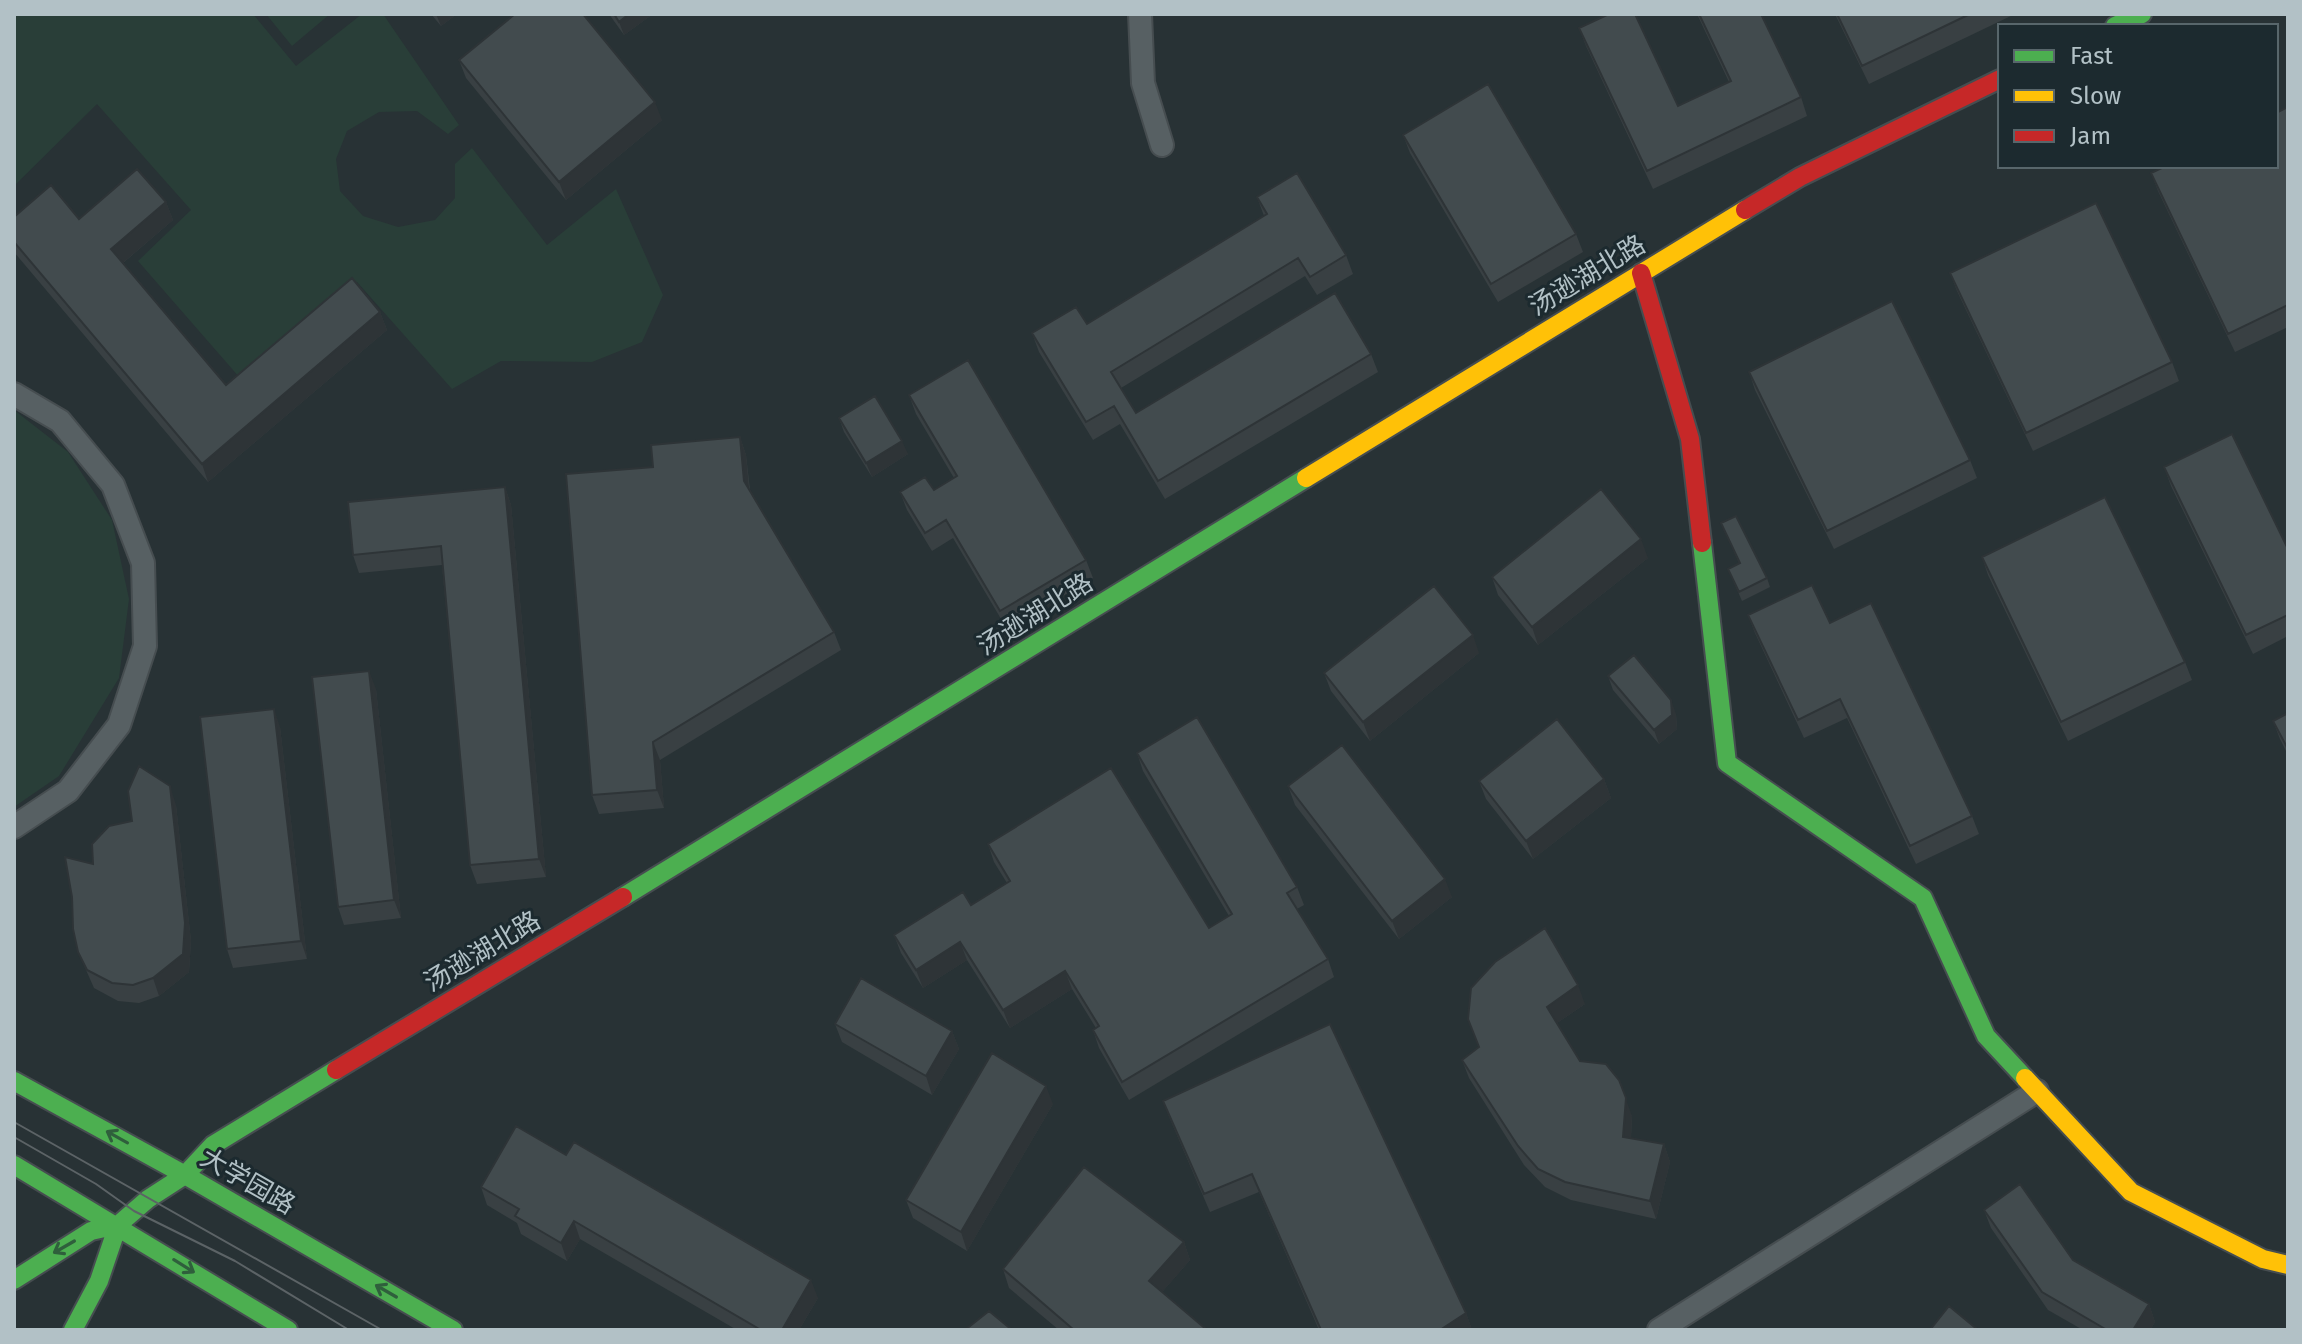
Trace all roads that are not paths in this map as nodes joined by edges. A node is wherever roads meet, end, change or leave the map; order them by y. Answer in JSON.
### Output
{"nodes":[{"id":1,"x":1140,"y":14,"type":"edge"},
{"id":2,"x":2142,"y":14,"type":"edge"},
{"id":3,"x":2120,"y":24,"type":"edge"},
{"id":4,"x":1998,"y":80,"type":"edge"},
{"id":5,"x":1162,"y":145,"type":"dead end"},
{"id":6,"x":1641,"y":273,"type":"junction"},
{"id":7,"x":14,"y":394,"type":"edge"},
{"id":8,"x":14,"y":827,"type":"edge"},
{"id":9,"x":14,"y":1081,"type":"edge"},
{"id":10,"x":2037,"y":1091,"type":"junction"},
{"id":11,"x":14,"y":1165,"type":"edge"},
{"id":12,"x":185,"y":1175,"type":"junction"},
{"id":13,"x":118,"y":1225,"type":"junction"},
{"id":14,"x":2288,"y":1265,"type":"edge"},
{"id":15,"x":14,"y":1280,"type":"edge"},
{"id":16,"x":73,"y":1330,"type":"edge"},
{"id":17,"x":288,"y":1330,"type":"edge"},
{"id":18,"x":453,"y":1330,"type":"edge"},
{"id":19,"x":1659,"y":1330,"type":"edge"}],
"edges":[{"from":1,"to":5,"type":"street"},
{"from":2,"to":3,"type":"main road"},
{"from":4,"to":6,"type":"main road","name":"汤逊湖北路"},
{"from":6,"to":10,"type":"main road"},
{"from":6,"to":12,"type":"main road","name":"汤逊湖北路"},
{"from":7,"to":8,"type":"street"},
{"from":12,"to":9,"type":"main road","name":"大学园路","one_way":true},
{"from":10,"to":14,"type":"main road"},
{"from":10,"to":19,"type":"street"},
{"from":11,"to":13,"type":"main road"},
{"from":12,"to":13,"type":"main road","name":"汤逊湖北路"},
{"from":18,"to":12,"type":"main road","name":"大学园路","one_way":true},
{"from":13,"to":15,"type":"main road","name":"汤逊湖北路","one_way":true},
{"from":13,"to":16,"type":"main road"},
{"from":13,"to":17,"type":"main road","one_way":true}]}
